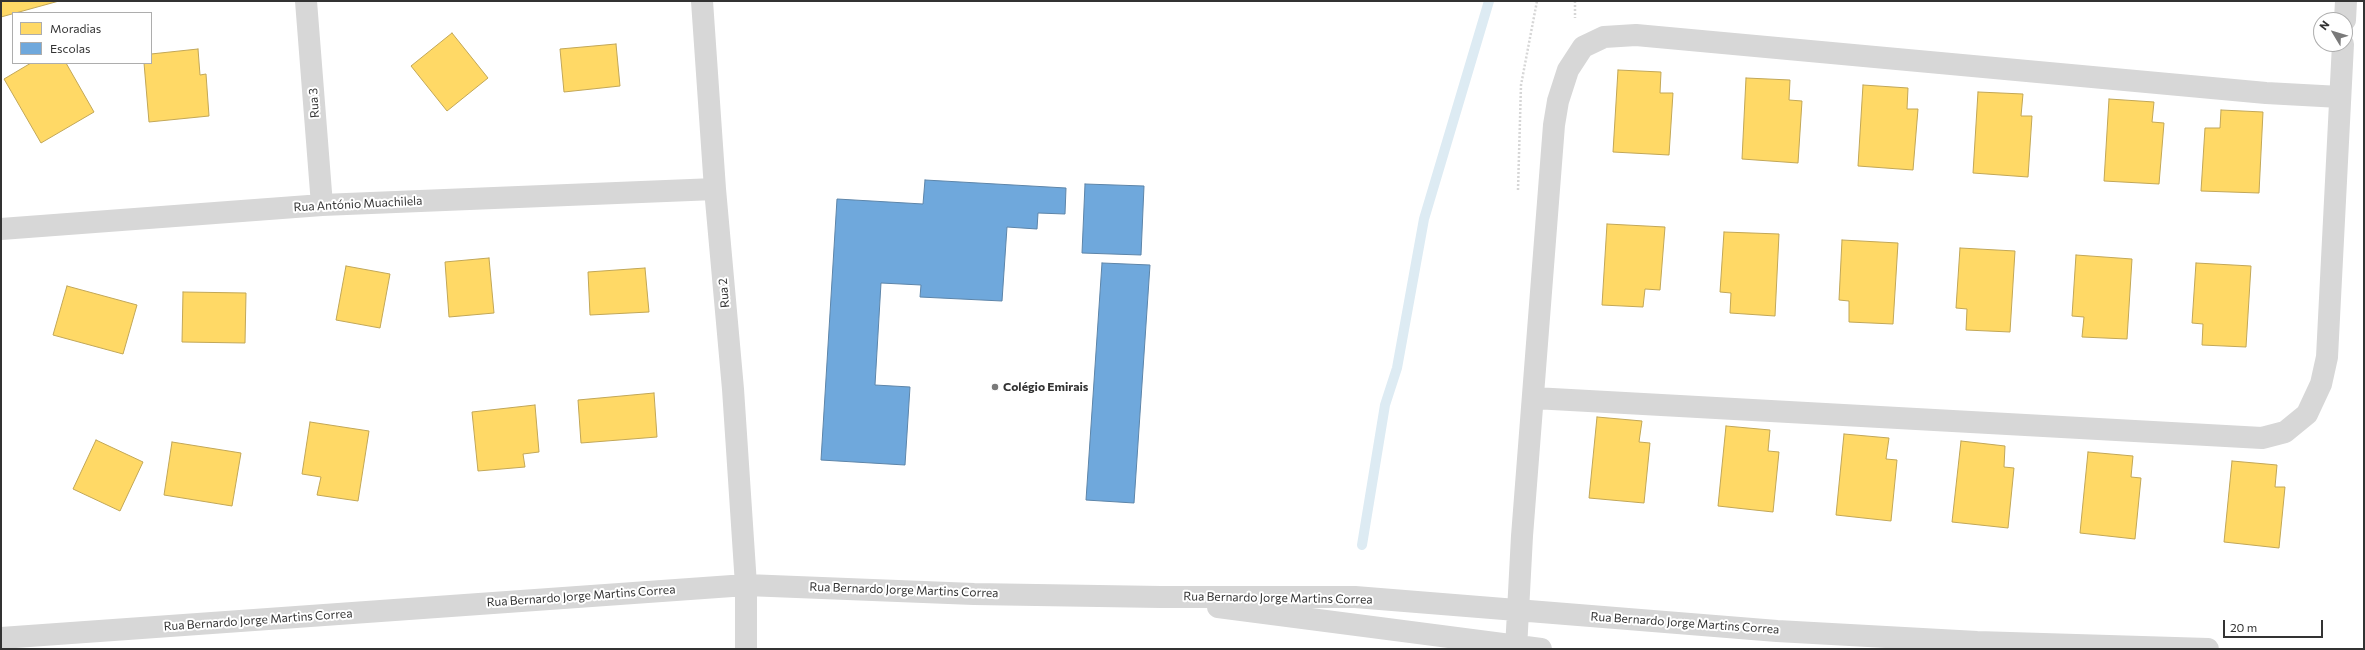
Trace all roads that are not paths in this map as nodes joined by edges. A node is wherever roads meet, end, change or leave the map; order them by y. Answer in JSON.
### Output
{"nodes":[{"id":1,"x":306,"y":1,"type":"edge"},
{"id":2,"x":702,"y":1,"type":"edge"},
{"id":3,"x":2346,"y":1,"type":"edge"},
{"id":4,"x":2345,"y":12,"type":"edge"},
{"id":5,"x":2343,"y":52,"type":"edge"},
{"id":6,"x":2340,"y":97,"type":"junction"},
{"id":7,"x":715,"y":189,"type":"junction"},
{"id":8,"x":322,"y":205,"type":"junction"},
{"id":9,"x":1,"y":229,"type":"edge"},
{"id":10,"x":1534,"y":398,"type":"junction"},
{"id":11,"x":746,"y":585,"type":"junction"},
{"id":12,"x":1161,"y":597,"type":"junction"},
{"id":13,"x":1518,"y":611,"type":"junction"},
{"id":14,"x":1,"y":638,"type":"edge"},
{"id":15,"x":1516,"y":648,"type":"edge"},
{"id":16,"x":746,"y":649,"type":"edge"},
{"id":17,"x":1541,"y":649,"type":"edge"},
{"id":18,"x":2208,"y":649,"type":"edge"}],
"edges":[{"from":1,"to":8,"type":"street","name":"Rua 3"},
{"from":2,"to":7,"type":"street","name":"Rua 2"},
{"from":3,"to":4,"type":"street"},
{"from":5,"to":6,"type":"street"},
{"from":6,"to":10,"type":"street"},
{"from":6,"to":10,"type":"street"},
{"from":7,"to":8,"type":"street","name":"Rua António Muachilela"},
{"from":7,"to":11,"type":"street","name":"Rua 2"},
{"from":8,"to":9,"type":"street","name":"Rua António Muachilela"},
{"from":10,"to":13,"type":"street"},
{"from":11,"to":12,"type":"street","name":"Rua Bernardo Jorge Martins Correa"},
{"from":11,"to":14,"type":"street","name":"Rua Bernardo Jorge Martins Correa"},
{"from":11,"to":16,"type":"street","name":"Rua 2"},
{"from":12,"to":13,"type":"street","name":"Rua Bernardo Jorge Martins Correa"},
{"from":12,"to":15,"type":"street","name":"Rua Bernardo Jorge Martins Correa"},
{"from":13,"to":15,"type":"street"},
{"from":13,"to":18,"type":"street","name":"Rua Bernardo Jorge Martins Correa"},
{"from":15,"to":17,"type":"street","name":"Rua Bernardo Jorge Martins Correa"}]}
